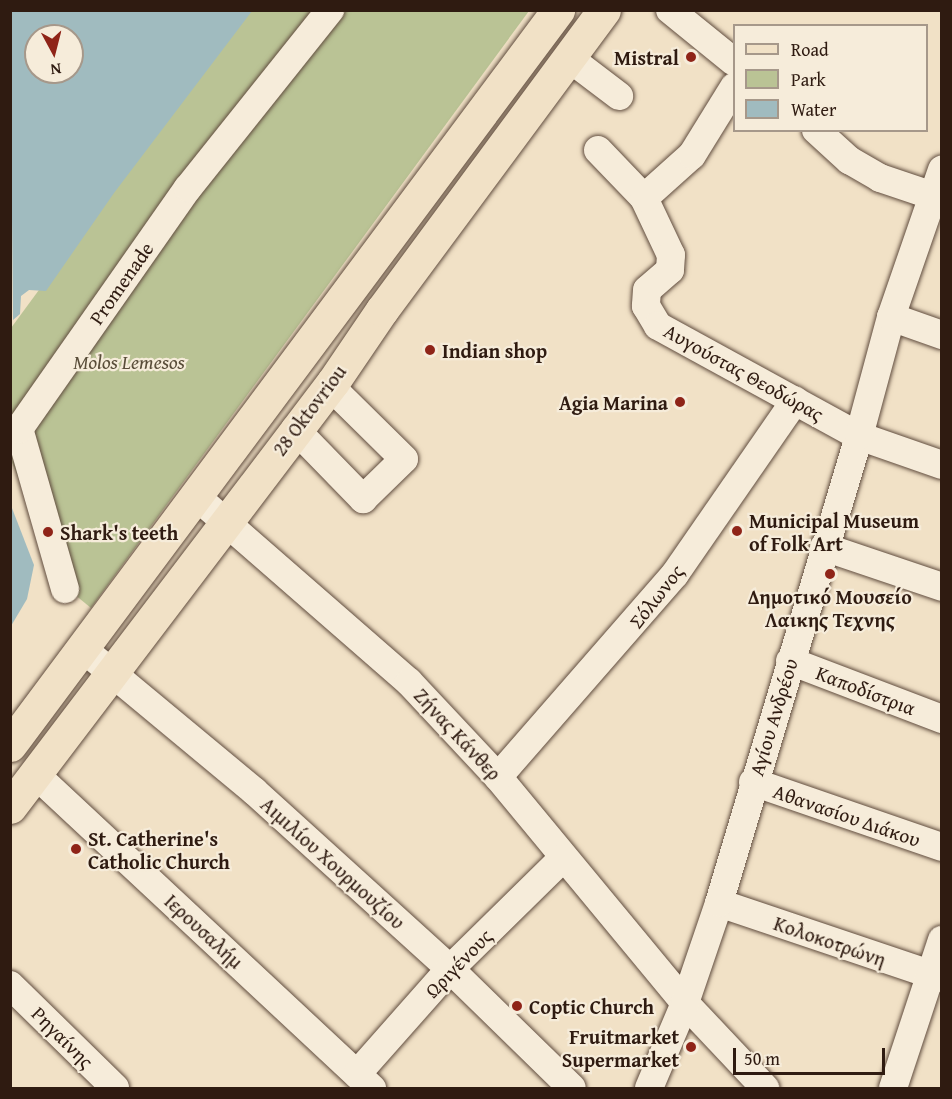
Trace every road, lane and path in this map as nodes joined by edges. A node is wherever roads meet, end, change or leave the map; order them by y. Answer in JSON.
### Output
{"nodes":[{"id":1,"x":330,"y":10,"type":"edge"},
{"id":2,"x":558,"y":10,"type":"edge"},
{"id":3,"x":604,"y":10,"type":"edge"},
{"id":4,"x":670,"y":10,"type":"edge"},
{"id":5,"x":569,"y":58,"type":"junction"},
{"id":6,"x":733,"y":60,"type":"edge"},
{"id":7,"x":733,"y":90,"type":"edge"},
{"id":8,"x":619,"y":96,"type":"dead end"},
{"id":9,"x":818,"y":132,"type":"edge"},
{"id":10,"x":598,"y":150,"type":"dead end"},
{"id":11,"x":939,"y":188,"type":"edge"},
{"id":12,"x":644,"y":198,"type":"junction"},
{"id":13,"x":891,"y":316,"type":"junction"},
{"id":14,"x":942,"y":335,"type":"edge"},
{"id":15,"x":330,"y":386,"type":"junction"},
{"id":16,"x":795,"y":401,"type":"junction"},
{"id":17,"x":295,"y":429,"type":"junction"},
{"id":18,"x":859,"y":436,"type":"junction"},
{"id":19,"x":942,"y":465,"type":"edge"},
{"id":20,"x":198,"y":498,"type":"junction"},
{"id":21,"x":225,"y":522,"type":"junction"},
{"id":22,"x":824,"y":548,"type":"junction"},
{"id":23,"x":942,"y":587,"type":"edge"},
{"id":24,"x":65,"y":589,"type":"dead end"},
{"id":25,"x":82,"y":649,"type":"junction"},
{"id":26,"x":790,"y":662,"type":"junction"},
{"id":27,"x":111,"y":671,"type":"junction"},
{"id":28,"x":942,"y":719,"type":"edge"},
{"id":29,"x":10,"y":745,"type":"edge"},
{"id":30,"x":35,"y":774,"type":"junction"},
{"id":31,"x":498,"y":777,"type":"junction"},
{"id":32,"x":753,"y":782,"type":"junction"},
{"id":33,"x":10,"y":807,"type":"edge"},
{"id":34,"x":942,"y":847,"type":"edge"},
{"id":35,"x":563,"y":858,"type":"junction"},
{"id":36,"x":718,"y":903,"type":"junction"},
{"id":37,"x":942,"y":940,"type":"edge"},
{"id":38,"x":450,"y":969,"type":"junction"},
{"id":39,"x":935,"y":976,"type":"edge"},
{"id":40,"x":10,"y":985,"type":"edge"},
{"id":41,"x":685,"y":1003,"type":"junction"},
{"id":42,"x":365,"y":1081,"type":"edge"},
{"id":43,"x":115,"y":1089,"type":"edge"},
{"id":44,"x":572,"y":1089,"type":"edge"},
{"id":45,"x":649,"y":1089,"type":"edge"},
{"id":46,"x":765,"y":1089,"type":"edge"},
{"id":47,"x":893,"y":1089,"type":"edge"}],
"edges":[{"from":1,"to":24,"type":"street","name":"Promenade"},
{"from":2,"to":20,"type":"main road","name":"28 Oktovriou"},
{"from":3,"to":5,"type":"main road","name":"28 Oktovriou"},
{"from":4,"to":6,"type":"street"},
{"from":5,"to":8,"type":"street"},
{"from":5,"to":15,"type":"main road","name":"28 Oktovriou"},
{"from":7,"to":12,"type":"street"},
{"from":9,"to":11,"type":"street"},
{"from":10,"to":12,"type":"street","name":"Αυγούστας Θεοδώρας"},
{"from":11,"to":13,"type":"street","name":"Αγίου Ανδρέου"},
{"from":12,"to":16,"type":"street","name":"Αυγούστας Θεοδώρας"},
{"from":13,"to":14,"type":"street"},
{"from":13,"to":18,"type":"street","name":"Αγίου Ανδρέου"},
{"from":15,"to":17,"type":"main road","name":"28 Oktovriou"},
{"from":15,"to":17,"type":"street"},
{"from":16,"to":18,"type":"street","name":"Αυγούστας Θεοδώρας"},
{"from":16,"to":31,"type":"street","name":"Σόλωνος"},
{"from":17,"to":21,"type":"main road","name":"28 Oktovriou"},
{"from":18,"to":19,"type":"street","name":"Αυγούστας Θεοδώρας"},
{"from":18,"to":22,"type":"street","name":"Αγίου Ανδρέου"},
{"from":20,"to":21,"type":"street","name":"Ζήνας Κάνθερ"},
{"from":20,"to":25,"type":"main road","name":"28 Oktovriou"},
{"from":21,"to":27,"type":"main road","name":"28 Oktovriou"},
{"from":21,"to":31,"type":"street","name":"Ζήνας Κάνθερ"},
{"from":22,"to":23,"type":"street"},
{"from":22,"to":26,"type":"street","name":"Αγίου Ανδρέου"},
{"from":25,"to":27,"type":"street","name":"Αιμιλίου Χουρμουζίου"},
{"from":25,"to":29,"type":"main road","name":"28 Oktovriou"},
{"from":26,"to":28,"type":"street","name":"Καποδίστρια"},
{"from":26,"to":32,"type":"street","name":"Αγίου Ανδρέου"},
{"from":27,"to":30,"type":"main road","name":"28 Oktovriou"},
{"from":27,"to":38,"type":"street","name":"Αιμιλίου Χουρμουζίου"},
{"from":30,"to":33,"type":"main road","name":"28 Oktovriou"},
{"from":30,"to":42,"type":"street","name":"Ιερουσαλήμ"},
{"from":31,"to":35,"type":"street","name":"Ζήνας Κάνθερ"},
{"from":32,"to":34,"type":"street","name":"Αθανασίου Διάκου"},
{"from":32,"to":36,"type":"street","name":"Αγίου Ανδρέου"},
{"from":35,"to":38,"type":"street","name":"Ωριγένους"},
{"from":35,"to":41,"type":"street","name":"Ζήνας Κάνθερ"},
{"from":36,"to":39,"type":"street","name":"Κολοκοτρώνη"},
{"from":36,"to":41,"type":"street","name":"Αγίου Ανδρέου"},
{"from":37,"to":39,"type":"street"},
{"from":38,"to":42,"type":"street","name":"Ωριγένους"},
{"from":38,"to":44,"type":"street","name":"Αιμιλίου Χουρμουζίου"},
{"from":39,"to":47,"type":"street"},
{"from":40,"to":43,"type":"street","name":"Ρηγαίνης"},
{"from":41,"to":45,"type":"street","name":"Αγίου Ανδρέου"},
{"from":41,"to":46,"type":"street","name":"Ζήνας Κάνθερ"}]}
